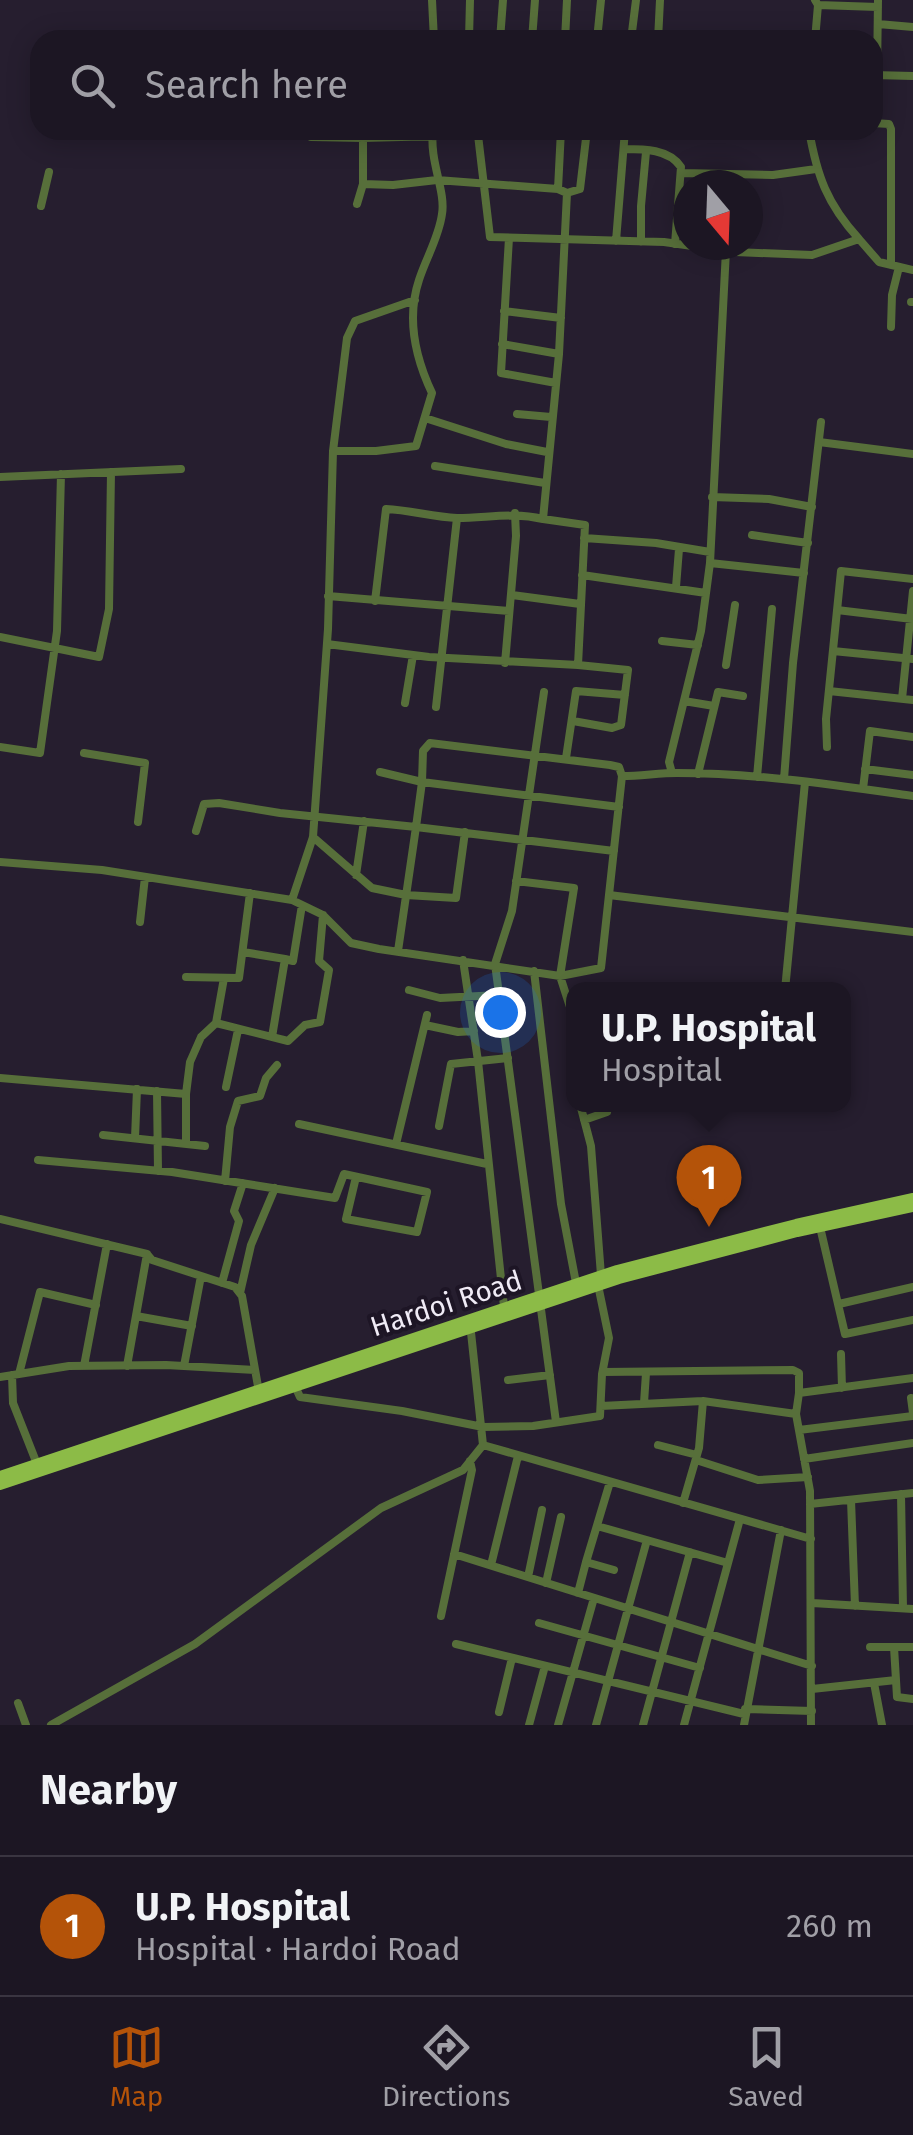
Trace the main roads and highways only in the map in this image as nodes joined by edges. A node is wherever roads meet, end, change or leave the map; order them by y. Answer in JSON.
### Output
{"nodes":[{"id":1,"x":913,"y":1198,"type":"edge"},
{"id":2,"x":913,"y":1207,"type":"edge"},
{"id":3,"x":600,"y":1280,"type":"junction"},
{"id":4,"x":540,"y":1300,"type":"junction"},
{"id":5,"x":470,"y":1323,"type":"junction"},
{"id":6,"x":260,"y":1393,"type":"junction"},
{"id":7,"x":0,"y":1476,"type":"edge"},
{"id":8,"x":0,"y":1485,"type":"edge"}],
"edges":[{"from":1,"to":3,"type":"main road","name":"Hardoi Road"},
{"from":2,"to":3,"type":"main road","name":"Hardoi Road"},
{"from":3,"to":4,"type":"main road","name":"Hardoi Road"},
{"from":3,"to":4,"type":"main road","name":"Hardoi Road"},
{"from":4,"to":5,"type":"main road","name":"Hardoi Road"},
{"from":4,"to":5,"type":"main road","name":"Hardoi Road"},
{"from":5,"to":6,"type":"main road","name":"Hardoi Road"},
{"from":5,"to":6,"type":"main road","name":"Hardoi Road"},
{"from":6,"to":7,"type":"main road","name":"Hardoi Road"},
{"from":6,"to":8,"type":"main road","name":"Hardoi Road"}]}
